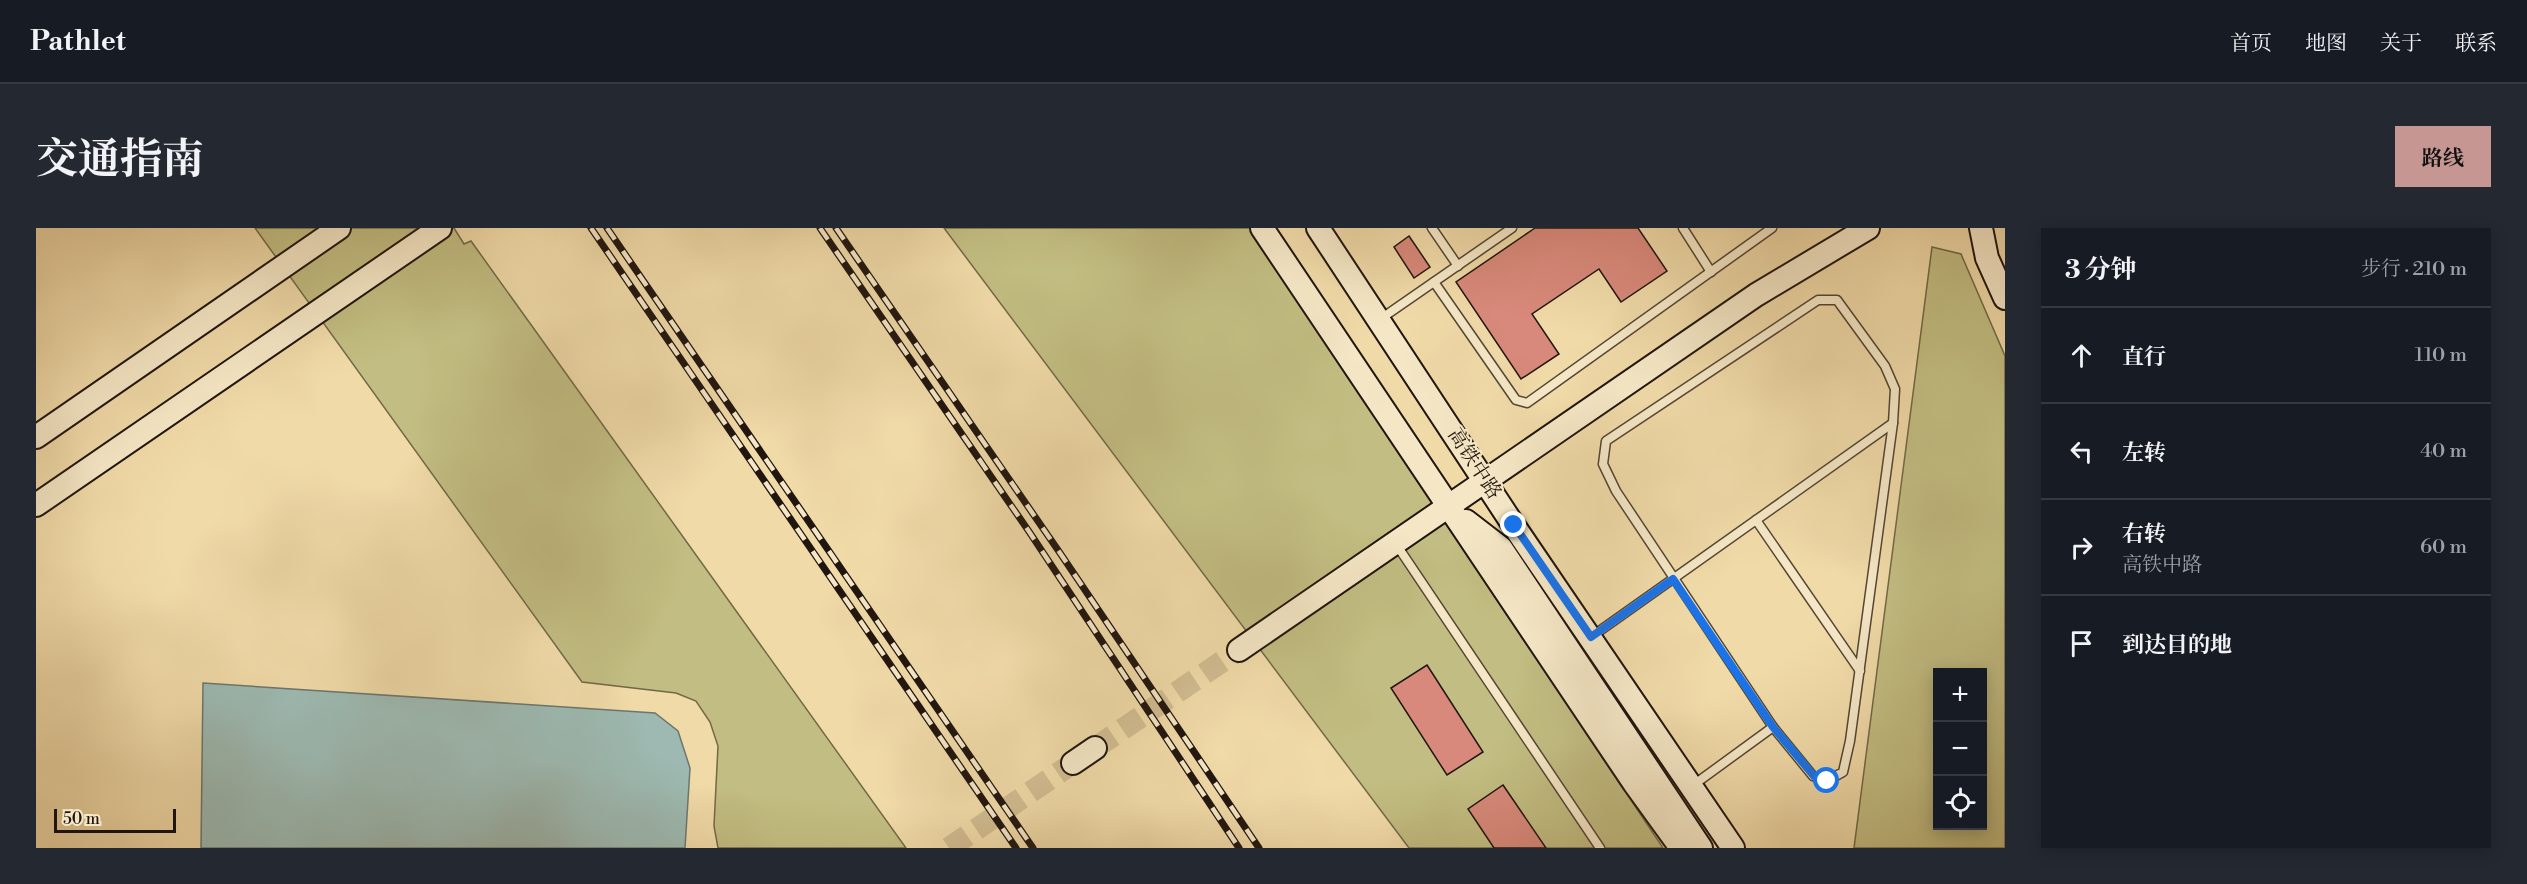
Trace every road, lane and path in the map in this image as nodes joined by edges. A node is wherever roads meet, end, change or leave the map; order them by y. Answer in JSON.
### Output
{"nodes":[{"id":1,"x":339,"y":228,"type":"edge"},
{"id":2,"x":440,"y":228,"type":"edge"},
{"id":3,"x":1262,"y":228,"type":"edge"},
{"id":4,"x":1318,"y":228,"type":"edge"},
{"id":5,"x":1432,"y":228,"type":"edge"},
{"id":6,"x":1512,"y":228,"type":"edge"},
{"id":7,"x":1683,"y":228,"type":"edge"},
{"id":8,"x":1772,"y":228,"type":"edge"},
{"id":9,"x":1868,"y":228,"type":"edge"},
{"id":10,"x":1975,"y":228,"type":"edge"},
{"id":11,"x":1980,"y":228,"type":"edge"},
{"id":12,"x":1987,"y":258,"type":"junction"},
{"id":13,"x":1458,"y":266,"type":"junction"},
{"id":14,"x":1711,"y":272,"type":"junction"},
{"id":15,"x":1434,"y":282,"type":"junction"},
{"id":16,"x":2005,"y":298,"type":"edge"},
{"id":17,"x":1379,"y":321,"type":"junction"},
{"id":18,"x":1893,"y":423,"type":"junction"},
{"id":19,"x":36,"y":437,"type":"edge"},
{"id":20,"x":1484,"y":480,"type":"junction"},
{"id":21,"x":36,"y":505,"type":"edge"},
{"id":22,"x":1449,"y":507,"type":"junction"},
{"id":23,"x":1756,"y":520,"type":"junction"},
{"id":24,"x":1395,"y":543,"type":"junction"},
{"id":25,"x":1673,"y":579,"type":"junction"},
{"id":26,"x":1591,"y":637,"type":"junction"},
{"id":27,"x":1239,"y":650,"type":"tunnel mouth"},
{"id":28,"x":1860,"y":670,"type":"junction"},
{"id":29,"x":1773,"y":727,"type":"junction"},
{"id":30,"x":1095,"y":748,"type":"tunnel mouth"},
{"id":31,"x":1073,"y":763,"type":"tunnel mouth"},
{"id":32,"x":1691,"y":786,"type":"junction"},
{"id":33,"x":1600,"y":848,"type":"edge"},
{"id":34,"x":1681,"y":848,"type":"edge"},
{"id":35,"x":1701,"y":848,"type":"edge"},
{"id":36,"x":1733,"y":848,"type":"edge"}],
"edges":[{"from":1,"to":19,"type":"street"},
{"from":2,"to":21,"type":"street"},
{"from":3,"to":22,"type":"street","name":"高铁中路"},
{"from":4,"to":17,"type":"street","name":"高铁中路"},
{"from":5,"to":13,"type":"lane"},
{"from":6,"to":13,"type":"lane"},
{"from":7,"to":14,"type":"lane"},
{"from":8,"to":14,"type":"lane"},
{"from":9,"to":20,"type":"street"},
{"from":10,"to":12,"type":"street"},
{"from":11,"to":12,"type":"street"},
{"from":12,"to":16,"type":"street"},
{"from":13,"to":15,"type":"lane"},
{"from":14,"to":15,"type":"lane"},
{"from":15,"to":17,"type":"lane"},
{"from":17,"to":20,"type":"street","name":"高铁中路"},
{"from":18,"to":23,"type":"lane"},
{"from":18,"to":25,"type":"lane"},
{"from":18,"to":28,"type":"lane"},
{"from":20,"to":22,"type":"street"},
{"from":20,"to":26,"type":"street","name":"高铁中路"},
{"from":22,"to":24,"type":"street"},
{"from":22,"to":34,"type":"street","name":"高铁中路"},
{"from":22,"to":35,"type":"street","name":"高铁中路"},
{"from":23,"to":25,"type":"lane"},
{"from":23,"to":28,"type":"lane"},
{"from":24,"to":27,"type":"street"},
{"from":24,"to":33,"type":"lane"},
{"from":25,"to":26,"type":"lane"},
{"from":25,"to":29,"type":"lane"},
{"from":26,"to":32,"type":"street","name":"高铁中路"},
{"from":28,"to":29,"type":"lane"},
{"from":29,"to":32,"type":"lane"},
{"from":30,"to":31,"type":"street"},
{"from":32,"to":36,"type":"street","name":"高铁中路"}]}
